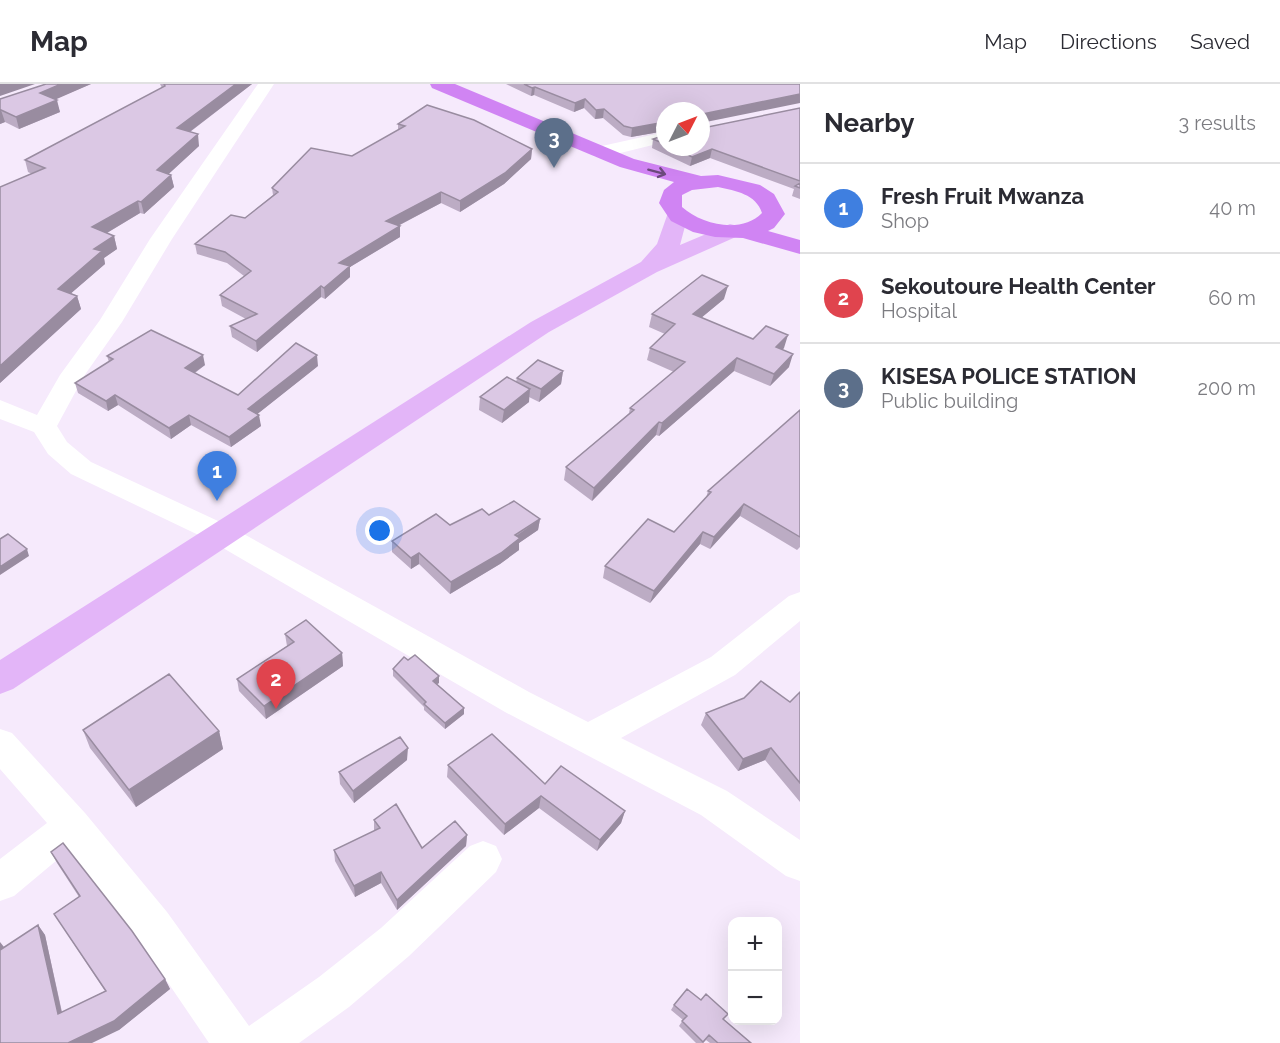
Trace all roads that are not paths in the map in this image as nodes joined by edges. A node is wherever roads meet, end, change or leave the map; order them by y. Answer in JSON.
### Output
{"nodes":[{"id":1,"x":266,"y":84,"type":"edge"},
{"id":2,"x":439,"y":84,"type":"edge"},
{"id":3,"x":505,"y":113,"type":"junction"},
{"id":4,"x":656,"y":139,"type":"edge"},
{"id":5,"x":600,"y":152,"type":"junction"},
{"id":6,"x":701,"y":182,"type":"junction"},
{"id":7,"x":660,"y":201,"type":"junction"},
{"id":8,"x":772,"y":205,"type":"junction"},
{"id":9,"x":791,"y":219,"type":"dead end"},
{"id":10,"x":736,"y":231,"type":"junction"},
{"id":11,"x":800,"y":247,"type":"edge"},
{"id":12,"x":649,"y":267,"type":"junction"},
{"id":13,"x":5,"y":417,"type":"edge"},
{"id":14,"x":44,"y":426,"type":"junction"},
{"id":15,"x":221,"y":534,"type":"junction"},
{"id":16,"x":800,"y":604,"type":"edge"},
{"id":17,"x":785,"y":629,"type":"edge"},
{"id":18,"x":0,"y":679,"type":"edge"},
{"id":19,"x":588,"y":739,"type":"junction"},
{"id":20,"x":0,"y":744,"type":"edge"},
{"id":21,"x":72,"y":825,"type":"junction"},
{"id":22,"x":483,"y":859,"type":"dead end"},
{"id":23,"x":800,"y":863,"type":"edge"},
{"id":24,"x":0,"y":883,"type":"edge"},
{"id":25,"x":236,"y":1043,"type":"edge"},
{"id":26,"x":262,"y":1043,"type":"edge"}],
"edges":[{"from":1,"to":14,"type":"street"},
{"from":2,"to":3,"type":"highway"},
{"from":3,"to":5,"type":"highway"},
{"from":3,"to":7,"type":"highway"},
{"from":4,"to":5,"type":"street"},
{"from":5,"to":6,"type":"highway","one_way":true},
{"from":6,"to":7,"type":"highway"},
{"from":6,"to":8,"type":"highway"},
{"from":7,"to":10,"type":"highway"},
{"from":7,"to":12,"type":"main road"},
{"from":8,"to":9,"type":"highway"},
{"from":8,"to":10,"type":"highway"},
{"from":10,"to":11,"type":"highway"},
{"from":10,"to":12,"type":"main road"},
{"from":12,"to":15,"type":"main road"},
{"from":13,"to":14,"type":"street"},
{"from":14,"to":15,"type":"street"},
{"from":15,"to":18,"type":"main road"},
{"from":15,"to":19,"type":"street"},
{"from":16,"to":17,"type":"street"},
{"from":17,"to":19,"type":"street"},
{"from":19,"to":23,"type":"street"},
{"from":20,"to":21,"type":"street"},
{"from":21,"to":24,"type":"street"},
{"from":21,"to":25,"type":"street"},
{"from":22,"to":26,"type":"street"}]}
